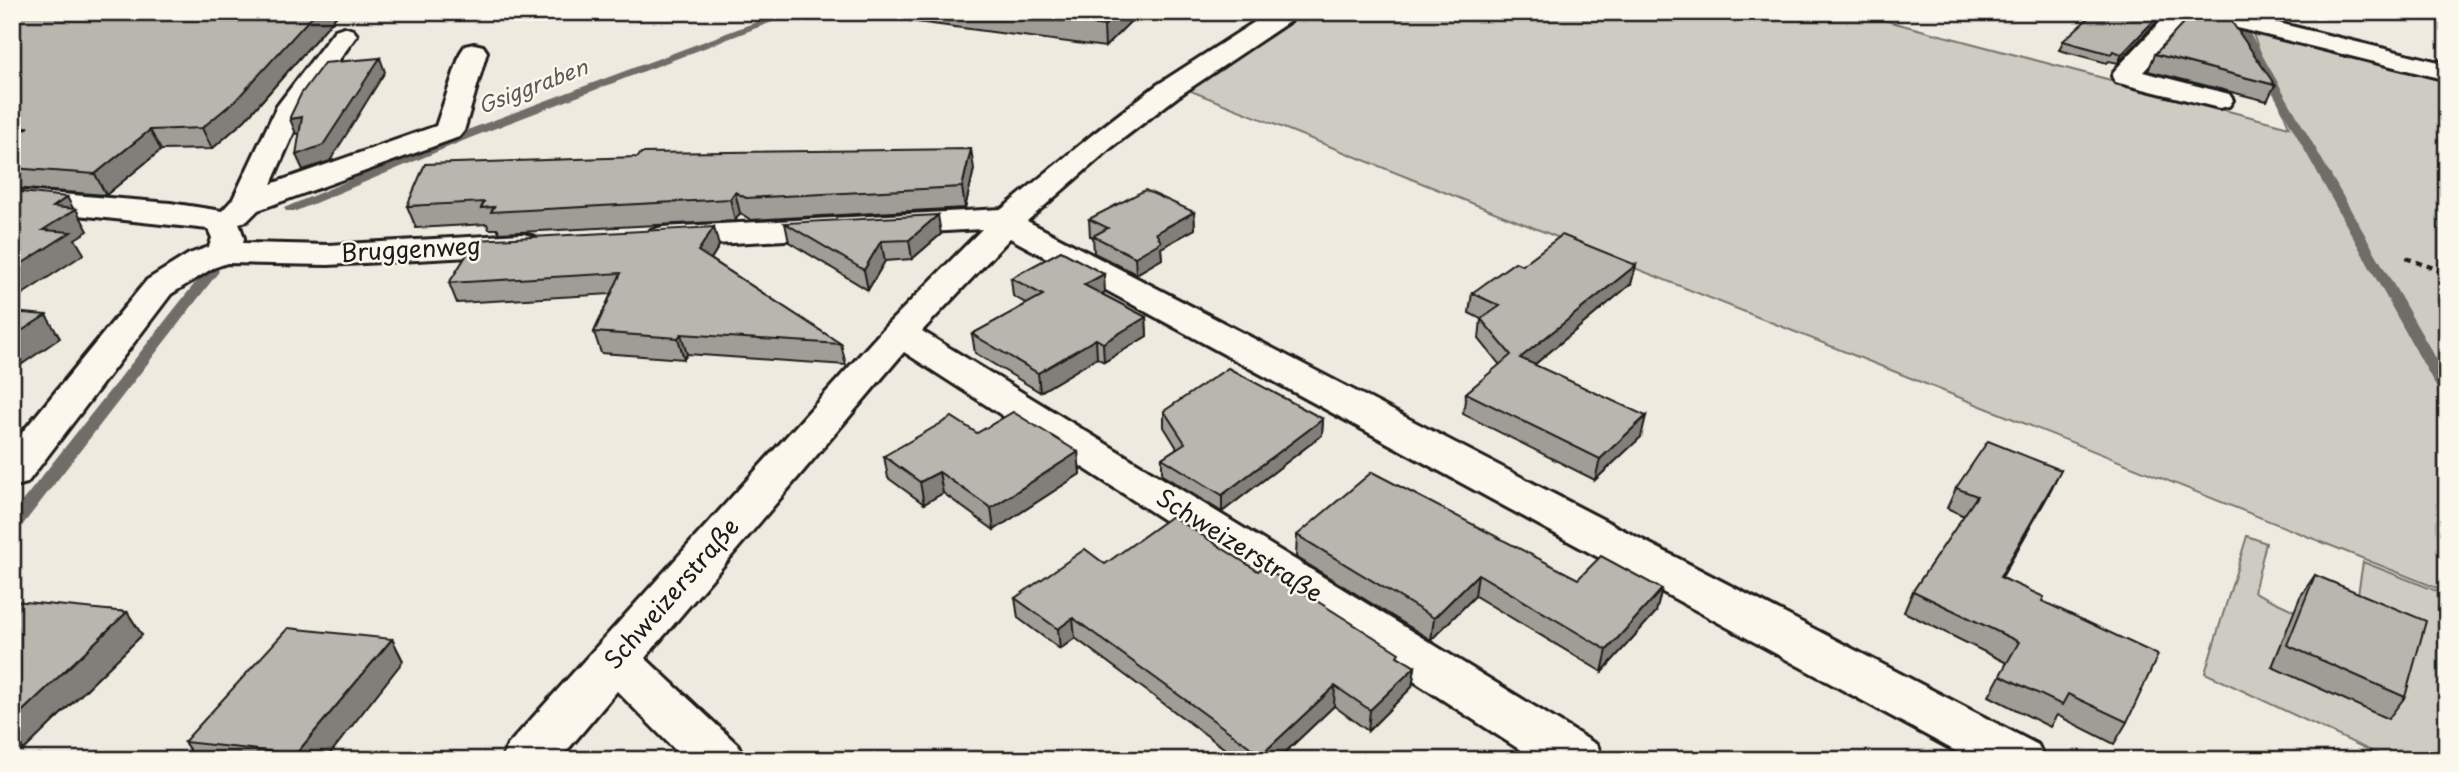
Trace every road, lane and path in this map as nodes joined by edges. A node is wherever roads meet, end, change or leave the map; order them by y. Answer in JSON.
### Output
{"nodes":[{"id":1,"x":1287,"y":12,"type":"edge"},
{"id":2,"x":2184,"y":12,"type":"edge"},
{"id":3,"x":2202,"y":12,"type":"edge"},
{"id":4,"x":344,"y":35,"type":"dead end"},
{"id":5,"x":474,"y":52,"type":"dead end"},
{"id":6,"x":2447,"y":72,"type":"edge"},
{"id":7,"x":2219,"y":100,"type":"dead end"},
{"id":8,"x":12,"y":199,"type":"edge"},
{"id":9,"x":1008,"y":221,"type":"junction"},
{"id":10,"x":231,"y":226,"type":"junction"},
{"id":11,"x":634,"y":238,"type":"edge"},
{"id":12,"x":551,"y":243,"type":"edge"},
{"id":13,"x":2406,"y":258,"type":"dead end"},
{"id":14,"x":2447,"y":273,"type":"edge"},
{"id":15,"x":901,"y":333,"type":"junction"},
{"id":16,"x":12,"y":473,"type":"edge"},
{"id":17,"x":615,"y":659,"type":"junction"},
{"id":18,"x":527,"y":760,"type":"edge"},
{"id":19,"x":719,"y":760,"type":"edge"},
{"id":20,"x":1578,"y":760,"type":"edge"},
{"id":21,"x":2019,"y":760,"type":"edge"}],
"edges":[{"from":1,"to":9,"type":"street","name":"Schweizerstraße"},
{"from":2,"to":7,"type":"street"},
{"from":3,"to":6,"type":"street"},
{"from":4,"to":10,"type":"street"},
{"from":5,"to":10,"type":"street"},
{"from":8,"to":10,"type":"street","name":"Bruggenweg"},
{"from":9,"to":11,"type":"street"},
{"from":9,"to":15,"type":"street","name":"Schweizerstraße"},
{"from":9,"to":21,"type":"street"},
{"from":10,"to":12,"type":"street","name":"Bruggenweg"},
{"from":10,"to":16,"type":"street"},
{"from":13,"to":14,"type":"path"},
{"from":15,"to":17,"type":"street","name":"Schweizerstraße"},
{"from":15,"to":20,"type":"street","name":"Schweizerstraße"},
{"from":17,"to":18,"type":"street","name":"Schweizerstraße"},
{"from":17,"to":19,"type":"street"}]}
